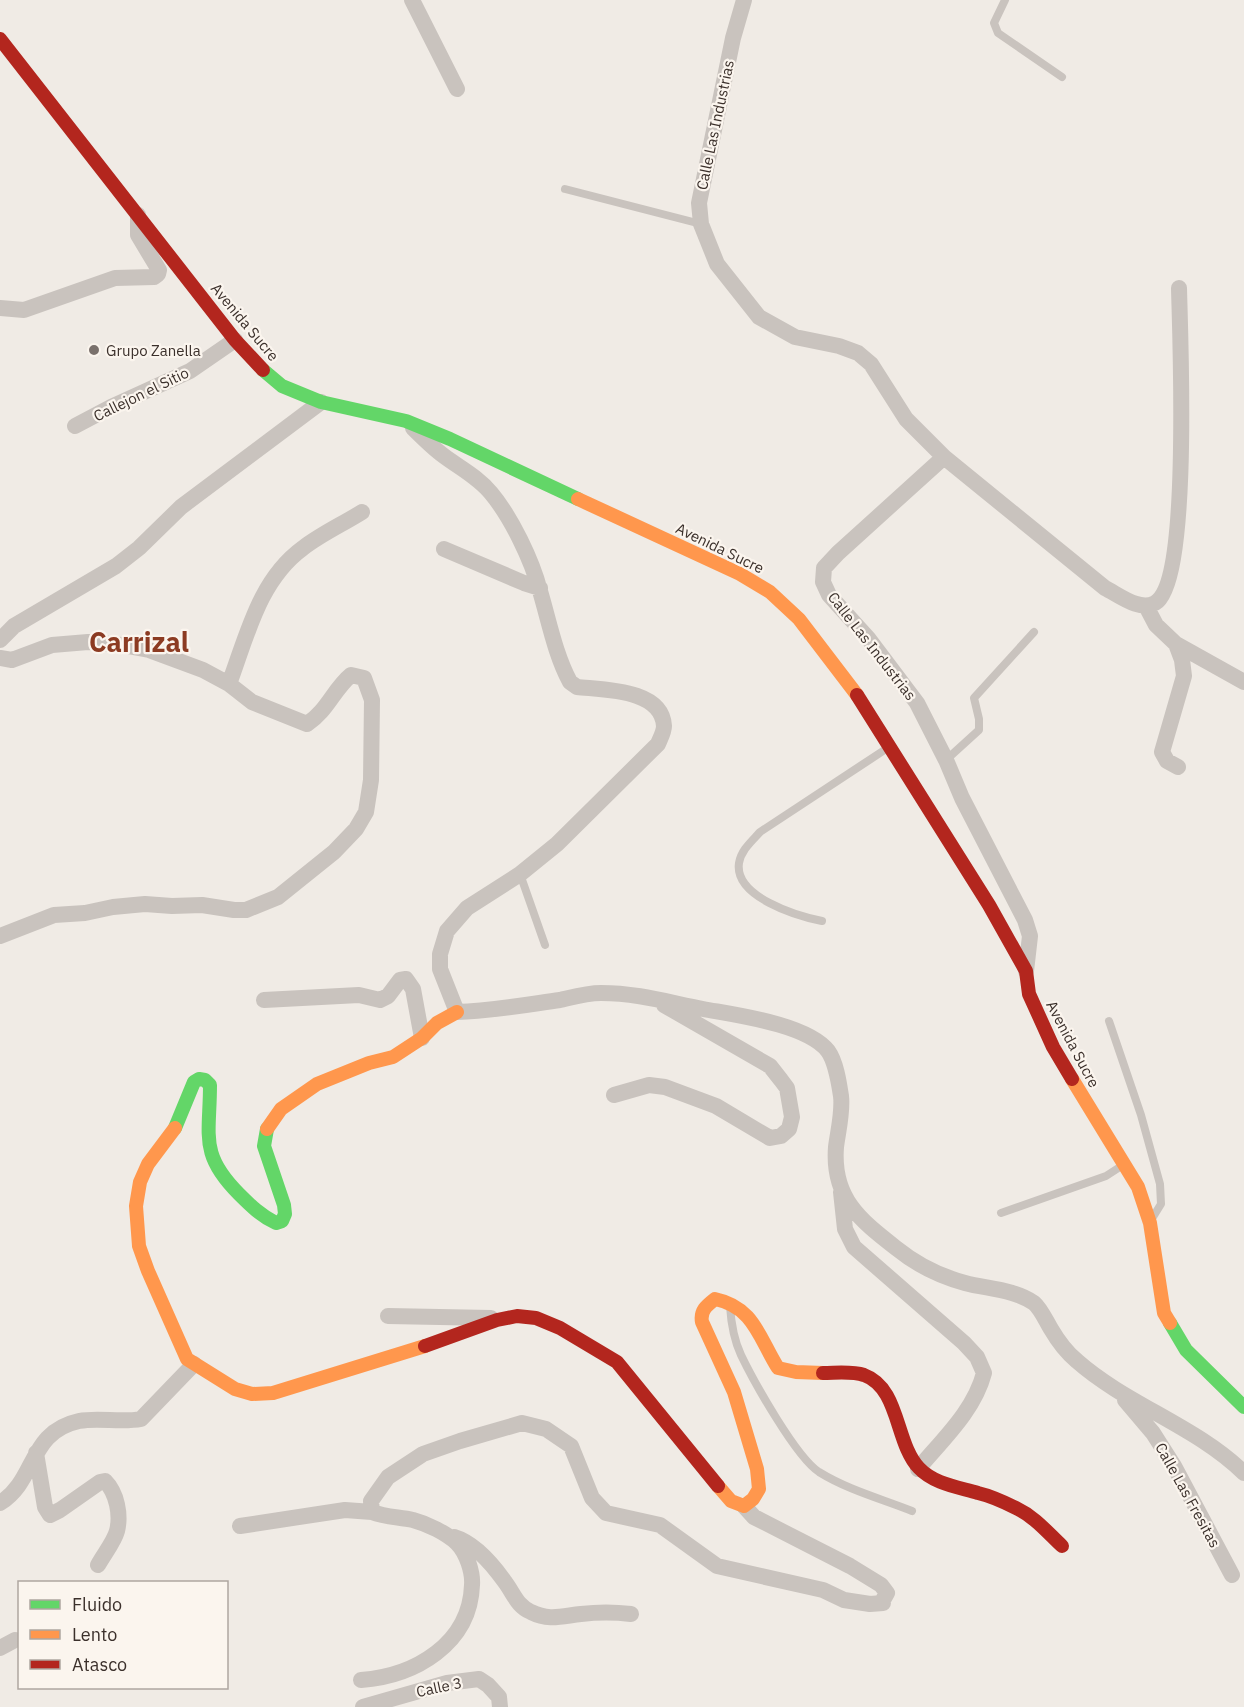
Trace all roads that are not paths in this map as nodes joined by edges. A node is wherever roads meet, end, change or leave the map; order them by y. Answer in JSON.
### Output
{"nodes":[{"id":1,"x":412,"y":0,"type":"edge"},
{"id":2,"x":744,"y":0,"type":"edge"},
{"id":3,"x":1005,"y":0,"type":"edge"},
{"id":4,"x":0,"y":39,"type":"edge"},
{"id":5,"x":1062,"y":77,"type":"dead end"},
{"id":6,"x":457,"y":89,"type":"dead end"},
{"id":7,"x":565,"y":189,"type":"dead end"},
{"id":8,"x":138,"y":214,"type":"junction"},
{"id":9,"x":701,"y":224,"type":"junction"},
{"id":10,"x":1179,"y":288,"type":"dead end"},
{"id":11,"x":0,"y":309,"type":"edge"},
{"id":12,"x":236,"y":340,"type":"junction"},
{"id":13,"x":321,"y":402,"type":"junction"},
{"id":14,"x":406,"y":421,"type":"junction"},
{"id":15,"x":75,"y":426,"type":"dead end"},
{"id":16,"x":944,"y":457,"type":"junction"},
{"id":17,"x":362,"y":512,"type":"dead end"},
{"id":18,"x":444,"y":549,"type":"dead end"},
{"id":19,"x":540,"y":588,"type":"junction"},
{"id":20,"x":1146,"y":606,"type":"junction"},
{"id":21,"x":1034,"y":632,"type":"dead end"},
{"id":22,"x":0,"y":640,"type":"edge"},
{"id":23,"x":1176,"y":644,"type":"junction"},
{"id":24,"x":0,"y":658,"type":"edge"},
{"id":25,"x":1244,"y":682,"type":"edge"},
{"id":26,"x":229,"y":684,"type":"junction"},
{"id":27,"x":889,"y":747,"type":"junction"},
{"id":28,"x":946,"y":760,"type":"junction"},
{"id":29,"x":1178,"y":767,"type":"dead end"},
{"id":30,"x":520,"y":874,"type":"junction"},
{"id":31,"x":822,"y":921,"type":"dead end"},
{"id":32,"x":0,"y":936,"type":"edge"},
{"id":33,"x":545,"y":945,"type":"dead end"},
{"id":34,"x":1026,"y":971,"type":"junction"},
{"id":35,"x":648,"y":996,"type":"junction"},
{"id":36,"x":264,"y":1000,"type":"dead end"},
{"id":37,"x":457,"y":1012,"type":"junction"},
{"id":38,"x":1109,"y":1021,"type":"dead end"},
{"id":39,"x":422,"y":1038,"type":"junction"},
{"id":40,"x":614,"y":1095,"type":"dead end"},
{"id":41,"x":1123,"y":1165,"type":"junction"},
{"id":42,"x":840,"y":1188,"type":"junction"},
{"id":43,"x":1001,"y":1213,"type":"dead end"},
{"id":44,"x":1150,"y":1223,"type":"junction"},
{"id":45,"x":730,"y":1302,"type":"junction"},
{"id":46,"x":388,"y":1316,"type":"dead end"},
{"id":47,"x":501,"y":1318,"type":"junction"},
{"id":48,"x":194,"y":1364,"type":"junction"},
{"id":49,"x":1117,"y":1390,"type":"junction"},
{"id":50,"x":1244,"y":1407,"type":"edge"},
{"id":51,"x":36,"y":1453,"type":"junction"},
{"id":52,"x":918,"y":1469,"type":"junction"},
{"id":53,"x":1244,"y":1473,"type":"edge"},
{"id":54,"x":0,"y":1503,"type":"edge"},
{"id":55,"x":744,"y":1506,"type":"junction"},
{"id":56,"x":912,"y":1511,"type":"dead end"},
{"id":57,"x":372,"y":1512,"type":"junction"},
{"id":58,"x":240,"y":1526,"type":"dead end"},
{"id":59,"x":447,"y":1535,"type":"junction"},
{"id":60,"x":1062,"y":1546,"type":"dead end"},
{"id":61,"x":98,"y":1565,"type":"dead end"},
{"id":62,"x":1232,"y":1575,"type":"dead end"},
{"id":63,"x":631,"y":1614,"type":"dead end"},
{"id":64,"x":361,"y":1680,"type":"dead end"},
{"id":65,"x":363,"y":1707,"type":"edge"},
{"id":66,"x":500,"y":1707,"type":"edge"}],
"edges":[{"from":1,"to":6,"type":"street"},
{"from":2,"to":9,"type":"street","name":"Calle Las Industrias"},
{"from":3,"to":5,"type":"lane"},
{"from":4,"to":8,"type":"street","name":"Avenida Sucre"},
{"from":7,"to":9,"type":"lane"},
{"from":8,"to":11,"type":"street"},
{"from":8,"to":12,"type":"street","name":"Avenida Sucre"},
{"from":9,"to":16,"type":"street","name":"Calle Las Industrias"},
{"from":10,"to":20,"type":"street"},
{"from":12,"to":13,"type":"street","name":"Avenida Sucre"},
{"from":12,"to":15,"type":"street","name":"Callejon el Sitio"},
{"from":13,"to":14,"type":"street","name":"Avenida Sucre"},
{"from":13,"to":22,"type":"street"},
{"from":14,"to":19,"type":"street"},
{"from":14,"to":27,"type":"street","name":"Avenida Sucre"},
{"from":16,"to":20,"type":"street","name":"Calle Las Industrias"},
{"from":16,"to":28,"type":"street","name":"Calle Las Industrias"},
{"from":17,"to":26,"type":"street"},
{"from":18,"to":19,"type":"street"},
{"from":19,"to":30,"type":"street"},
{"from":20,"to":23,"type":"street"},
{"from":21,"to":28,"type":"lane"},
{"from":23,"to":25,"type":"street"},
{"from":23,"to":29,"type":"street"},
{"from":24,"to":26,"type":"street"},
{"from":26,"to":32,"type":"street"},
{"from":27,"to":31,"type":"lane"},
{"from":27,"to":34,"type":"street","name":"Avenida Sucre"},
{"from":28,"to":34,"type":"street","name":"Calle Las Industrias"},
{"from":30,"to":33,"type":"lane"},
{"from":30,"to":37,"type":"street"},
{"from":34,"to":41,"type":"street","name":"Avenida Sucre"},
{"from":35,"to":37,"type":"street"},
{"from":35,"to":40,"type":"street"},
{"from":35,"to":42,"type":"street"},
{"from":36,"to":39,"type":"street"},
{"from":37,"to":39,"type":"street"},
{"from":38,"to":44,"type":"lane"},
{"from":39,"to":48,"type":"street"},
{"from":41,"to":43,"type":"lane"},
{"from":41,"to":44,"type":"street","name":"Avenida Sucre"},
{"from":42,"to":49,"type":"street"},
{"from":42,"to":52,"type":"street"},
{"from":44,"to":50,"type":"street","name":"Avenida Sucre"},
{"from":45,"to":52,"type":"street"},
{"from":45,"to":55,"type":"street"},
{"from":45,"to":56,"type":"lane"},
{"from":46,"to":47,"type":"street"},
{"from":47,"to":48,"type":"street"},
{"from":47,"to":55,"type":"street"},
{"from":48,"to":51,"type":"street"},
{"from":49,"to":53,"type":"street"},
{"from":49,"to":62,"type":"street","name":"Calle Las Fresitas"},
{"from":51,"to":54,"type":"street"},
{"from":51,"to":61,"type":"street"},
{"from":52,"to":60,"type":"street"},
{"from":55,"to":57,"type":"street"},
{"from":57,"to":58,"type":"street"},
{"from":57,"to":59,"type":"street"},
{"from":59,"to":63,"type":"street"},
{"from":59,"to":64,"type":"street"},
{"from":65,"to":66,"type":"street","name":"Calle 3"}]}
